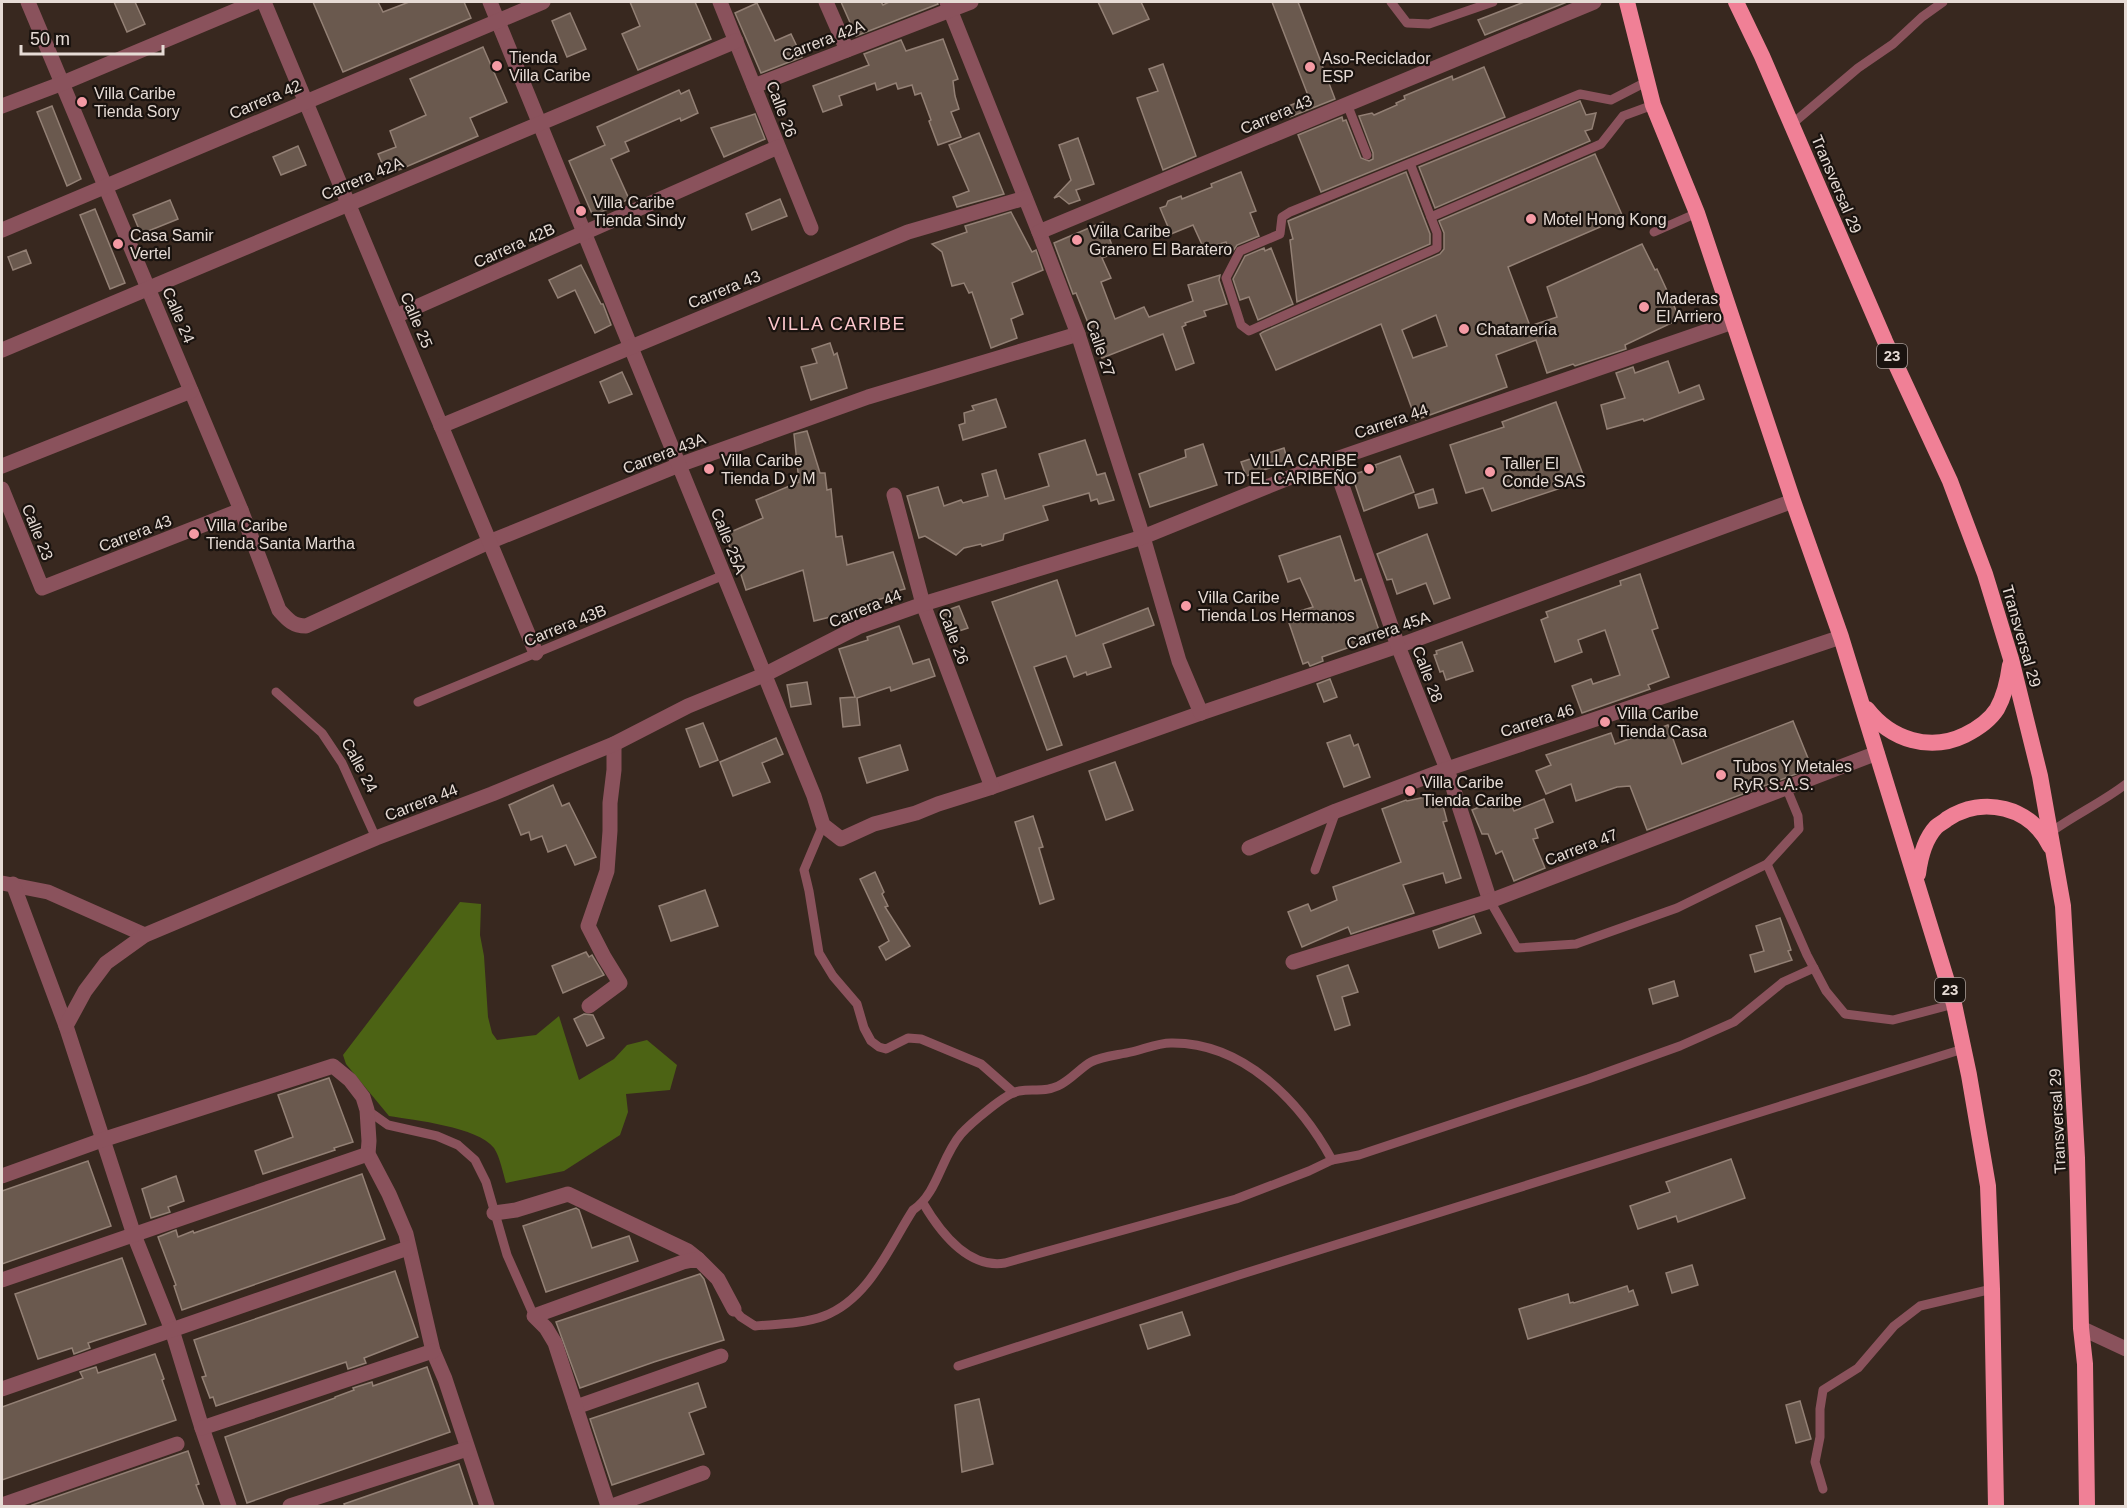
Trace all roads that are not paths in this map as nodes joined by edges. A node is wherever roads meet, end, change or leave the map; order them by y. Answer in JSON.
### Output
{"nodes":[{"id":1,"x":28,"y":2,"type":"edge"},
{"id":2,"x":256,"y":2,"type":"edge"},
{"id":3,"x":264,"y":2,"type":"edge"},
{"id":4,"x":490,"y":2,"type":"edge"},
{"id":5,"x":543,"y":2,"type":"edge"},
{"id":6,"x":720,"y":2,"type":"edge"},
{"id":7,"x":826,"y":2,"type":"edge"},
{"id":8,"x":971,"y":2,"type":"edge"},
{"id":9,"x":1391,"y":2,"type":"edge"},
{"id":10,"x":1493,"y":2,"type":"edge"},
{"id":11,"x":1594,"y":2,"type":"edge"},
{"id":12,"x":1627,"y":2,"type":"edge"},
{"id":13,"x":1736,"y":2,"type":"edge"},
{"id":14,"x":1943,"y":2,"type":"edge"},
{"id":15,"x":948,"y":5,"type":"edge"},
{"id":16,"x":498,"y":20,"type":"junction"},
{"id":17,"x":736,"y":41,"type":"junction"},
{"id":18,"x":847,"y":50,"type":"junction"},
{"id":19,"x":1646,"y":81,"type":"junction"},
{"id":20,"x":63,"y":83,"type":"junction"},
{"id":21,"x":754,"y":86,"type":"junction"},
{"id":22,"x":306,"y":102,"type":"junction"},
{"id":23,"x":1347,"y":104,"type":"junction"},
{"id":24,"x":1653,"y":105,"type":"junction"},
{"id":25,"x":2,"y":106,"type":"edge"},
{"id":26,"x":540,"y":123,"type":"junction"},
{"id":27,"x":1792,"y":124,"type":"junction"},
{"id":28,"x":778,"y":147,"type":"junction"},
{"id":29,"x":1367,"y":155,"type":"dead end"},
{"id":30,"x":1410,"y":163,"type":"junction"},
{"id":31,"x":106,"y":186,"type":"junction"},
{"id":32,"x":1025,"y":198,"type":"junction"},
{"id":33,"x":348,"y":203,"type":"junction"},
{"id":34,"x":1696,"y":213,"type":"junction"},
{"id":35,"x":1431,"y":217,"type":"junction"},
{"id":36,"x":811,"y":228,"type":"dead end"},
{"id":37,"x":2,"y":230,"type":"edge"},
{"id":38,"x":1039,"y":232,"type":"junction"},
{"id":39,"x":1654,"y":232,"type":"dead end"},
{"id":40,"x":585,"y":234,"type":"junction"},
{"id":41,"x":148,"y":288,"type":"junction"},
{"id":42,"x":396,"y":316,"type":"junction"},
{"id":43,"x":1733,"y":322,"type":"junction"},
{"id":44,"x":1078,"y":334,"type":"junction"},
{"id":45,"x":631,"y":347,"type":"junction"},
{"id":46,"x":2,"y":350,"type":"edge"},
{"id":47,"x":191,"y":391,"type":"junction"},
{"id":48,"x":441,"y":426,"type":"junction"},
{"id":49,"x":1333,"y":460,"type":"junction"},
{"id":50,"x":679,"y":465,"type":"junction"},
{"id":51,"x":2,"y":466,"type":"edge"},
{"id":52,"x":2,"y":489,"type":"edge"},
{"id":53,"x":894,"y":495,"type":"dead end"},
{"id":54,"x":1793,"y":501,"type":"junction"},
{"id":55,"x":241,"y":510,"type":"junction"},
{"id":56,"x":1143,"y":537,"type":"junction"},
{"id":57,"x":489,"y":542,"type":"junction"},
{"id":58,"x":724,"y":575,"type":"junction"},
{"id":59,"x":42,"y":588,"type":"joint"},
{"id":60,"x":923,"y":604,"type":"junction"},
{"id":61,"x":279,"y":610,"type":"joint"},
{"id":62,"x":1841,"y":637,"type":"junction"},
{"id":63,"x":1398,"y":646,"type":"junction"},
{"id":64,"x":536,"y":653,"type":"junction"},
{"id":65,"x":2012,"y":658,"type":"junction"},
{"id":66,"x":764,"y":675,"type":"junction"},
{"id":67,"x":276,"y":692,"type":"dead end"},
{"id":68,"x":1861,"y":701,"type":"junction"},
{"id":69,"x":418,"y":702,"type":"dead end"},
{"id":70,"x":1201,"y":713,"type":"junction"},
{"id":71,"x":614,"y":744,"type":"junction"},
{"id":72,"x":1877,"y":753,"type":"junction"},
{"id":73,"x":1447,"y":769,"type":"junction"},
{"id":74,"x":2126,"y":784,"type":"edge"},
{"id":75,"x":992,"y":787,"type":"junction"},
{"id":76,"x":1786,"y":787,"type":"junction"},
{"id":77,"x":1336,"y":811,"type":"junction"},
{"id":78,"x":823,"y":825,"type":"junction"},
{"id":79,"x":2051,"y":832,"type":"junction"},
{"id":80,"x":376,"y":838,"type":"junction"},
{"id":81,"x":1249,"y":848,"type":"dead end"},
{"id":82,"x":2056,"y":861,"type":"junction"},
{"id":83,"x":1767,"y":864,"type":"junction"},
{"id":84,"x":1315,"y":870,"type":"dead end"},
{"id":85,"x":1917,"y":883,"type":"junction"},
{"id":86,"x":7,"y":884,"type":"edge"},
{"id":87,"x":1490,"y":901,"type":"junction"},
{"id":88,"x":145,"y":935,"type":"junction"},
{"id":89,"x":1293,"y":962,"type":"dead end"},
{"id":90,"x":1814,"y":968,"type":"junction"},
{"id":91,"x":1954,"y":1004,"type":"junction"},
{"id":92,"x":589,"y":1006,"type":"dead end"},
{"id":93,"x":66,"y":1026,"type":"junction"},
{"id":94,"x":1963,"y":1049,"type":"junction"},
{"id":95,"x":1014,"y":1093,"type":"junction"},
{"id":96,"x":368,"y":1110,"type":"junction"},
{"id":97,"x":102,"y":1140,"type":"junction"},
{"id":98,"x":368,"y":1154,"type":"junction"},
{"id":99,"x":1332,"y":1160,"type":"junction"},
{"id":100,"x":2,"y":1176,"type":"edge"},
{"id":101,"x":922,"y":1203,"type":"junction"},
{"id":102,"x":494,"y":1213,"type":"junction"},
{"id":103,"x":134,"y":1235,"type":"junction"},
{"id":104,"x":408,"y":1248,"type":"junction"},
{"id":105,"x":698,"y":1259,"type":"junction"},
{"id":106,"x":2,"y":1281,"type":"edge"},
{"id":107,"x":1992,"y":1289,"type":"junction"},
{"id":108,"x":734,"y":1309,"type":"joint"},
{"id":109,"x":534,"y":1316,"type":"junction"},
{"id":110,"x":2081,"y":1328,"type":"junction"},
{"id":111,"x":172,"y":1330,"type":"junction"},
{"id":112,"x":2126,"y":1349,"type":"edge"},
{"id":113,"x":433,"y":1351,"type":"junction"},
{"id":114,"x":722,"y":1356,"type":"dead end"},
{"id":115,"x":958,"y":1366,"type":"dead end"},
{"id":116,"x":2,"y":1389,"type":"edge"},
{"id":117,"x":576,"y":1407,"type":"junction"},
{"id":118,"x":202,"y":1428,"type":"junction"},
{"id":119,"x":177,"y":1444,"type":"dead end"},
{"id":120,"x":467,"y":1449,"type":"junction"},
{"id":121,"x":703,"y":1473,"type":"dead end"},
{"id":122,"x":1823,"y":1489,"type":"dead end"},
{"id":123,"x":2,"y":1505,"type":"edge"},
{"id":124,"x":229,"y":1506,"type":"edge"},
{"id":125,"x":290,"y":1506,"type":"edge"},
{"id":126,"x":487,"y":1506,"type":"edge"},
{"id":127,"x":610,"y":1506,"type":"edge"},
{"id":128,"x":1996,"y":1506,"type":"edge"},
{"id":129,"x":2087,"y":1506,"type":"edge"}],
"edges":[{"from":1,"to":20,"type":"street","name":"Calle 24"},
{"from":2,"to":20,"type":"street"},
{"from":3,"to":22,"type":"street","name":"Calle 25"},
{"from":4,"to":16,"type":"street","name":"Calle 25A"},
{"from":5,"to":16,"type":"street","name":"Carrera 42"},
{"from":6,"to":17,"type":"street","name":"Calle 26"},
{"from":7,"to":18,"type":"street"},
{"from":8,"to":15,"type":"street","name":"Carrera 42A"},
{"from":9,"to":10,"type":"lane"},
{"from":11,"to":23,"type":"street","name":"Carrera 43"},
{"from":12,"to":19,"type":"highway","number":"23"},
{"from":13,"to":27,"type":"highway","name":"Transversal 29","number":"23"},
{"from":14,"to":27,"type":"lane"},
{"from":15,"to":18,"type":"street","name":"Carrera 42A"},
{"from":15,"to":32,"type":"street","name":"Calle 27"},
{"from":16,"to":22,"type":"street","name":"Carrera 42"},
{"from":16,"to":26,"type":"street","name":"Calle 25A"},
{"from":17,"to":21,"type":"street","name":"Calle 26"},
{"from":17,"to":26,"type":"street","name":"Carrera 42A"},
{"from":18,"to":21,"type":"street","name":"Carrera 42A"},
{"from":19,"to":24,"type":"highway","number":"23"},
{"from":19,"to":30,"type":"lane"},
{"from":20,"to":25,"type":"street"},
{"from":20,"to":31,"type":"street","name":"Calle 24"},
{"from":21,"to":28,"type":"street","name":"Calle 26"},
{"from":22,"to":31,"type":"street","name":"Carrera 42"},
{"from":22,"to":33,"type":"street","name":"Calle 25"},
{"from":23,"to":29,"type":"lane"},
{"from":23,"to":38,"type":"street","name":"Carrera 43"},
{"from":24,"to":34,"type":"highway","number":"23"},
{"from":24,"to":35,"type":"lane"},
{"from":26,"to":33,"type":"street","name":"Carrera 42A"},
{"from":26,"to":40,"type":"street","name":"Calle 25A"},
{"from":27,"to":65,"type":"highway","name":"Transversal 29","number":"23"},
{"from":28,"to":36,"type":"street","name":"Calle 26"},
{"from":28,"to":40,"type":"street","name":"Carrera 42B"},
{"from":30,"to":35,"type":"lane"},
{"from":30,"to":35,"type":"lane"},
{"from":31,"to":37,"type":"street","name":"Carrera 42"},
{"from":31,"to":41,"type":"street","name":"Calle 24"},
{"from":32,"to":38,"type":"street","name":"Calle 27"},
{"from":32,"to":45,"type":"street","name":"Carrera 43"},
{"from":33,"to":41,"type":"street","name":"Carrera 42A"},
{"from":33,"to":42,"type":"street","name":"Calle 25"},
{"from":34,"to":39,"type":"lane"},
{"from":34,"to":43,"type":"highway","number":"23"},
{"from":38,"to":44,"type":"street","name":"Calle 27"},
{"from":40,"to":42,"type":"street","name":"Carrera 42B"},
{"from":40,"to":45,"type":"street","name":"Calle 25A"},
{"from":41,"to":46,"type":"street","name":"Carrera 42A"},
{"from":41,"to":47,"type":"street","name":"Calle 24"},
{"from":42,"to":48,"type":"street","name":"Calle 25"},
{"from":43,"to":49,"type":"street","name":"Carrera 44"},
{"from":43,"to":54,"type":"highway","number":"23"},
{"from":44,"to":50,"type":"street","name":"Carrera 43A"},
{"from":44,"to":56,"type":"street","name":"Calle 27"},
{"from":45,"to":48,"type":"street","name":"Carrera 43"},
{"from":45,"to":50,"type":"street","name":"Calle 25A"},
{"from":47,"to":51,"type":"street"},
{"from":47,"to":55,"type":"street","name":"Calle 24"},
{"from":48,"to":57,"type":"street","name":"Calle 25"},
{"from":49,"to":56,"type":"street","name":"Carrera 44"},
{"from":49,"to":63,"type":"street","name":"Calle 28"},
{"from":50,"to":57,"type":"street","name":"Carrera 43A"},
{"from":50,"to":58,"type":"street","name":"Calle 25A"},
{"from":52,"to":59,"type":"street","name":"Calle 23"},
{"from":53,"to":60,"type":"street","name":"Calle 26"},
{"from":54,"to":62,"type":"highway","number":"23"},
{"from":54,"to":63,"type":"street","name":"Carrera 45A"},
{"from":55,"to":59,"type":"street","name":"Carrera 43"},
{"from":55,"to":61,"type":"street","name":"Calle 24"},
{"from":56,"to":60,"type":"street","name":"Carrera 44"},
{"from":56,"to":70,"type":"street","name":"Calle 27"},
{"from":57,"to":61,"type":"street","name":"Carrera 43A"},
{"from":57,"to":64,"type":"street","name":"Calle 25"},
{"from":58,"to":64,"type":"lane","name":"Carrera 43B"},
{"from":58,"to":66,"type":"street","name":"Calle 25A"},
{"from":60,"to":66,"type":"street","name":"Carrera 44"},
{"from":60,"to":75,"type":"street","name":"Calle 26"},
{"from":62,"to":68,"type":"highway","number":"23"},
{"from":62,"to":73,"type":"street","name":"Carrera 46"},
{"from":63,"to":70,"type":"street","name":"Carrera 45A"},
{"from":63,"to":73,"type":"street","name":"Calle 28"},
{"from":64,"to":69,"type":"lane","name":"Carrera 43B"},
{"from":65,"to":68,"type":"highway"},
{"from":65,"to":79,"type":"highway","name":"Transversal 29","number":"23"},
{"from":66,"to":71,"type":"street","name":"Carrera 44"},
{"from":66,"to":78,"type":"street","name":"Calle 25A"},
{"from":67,"to":80,"type":"lane","name":"Calle 24"},
{"from":68,"to":72,"type":"highway","number":"23"},
{"from":70,"to":75,"type":"street","name":"Carrera 45A"},
{"from":71,"to":80,"type":"street","name":"Carrera 44"},
{"from":71,"to":92,"type":"street"},
{"from":72,"to":76,"type":"street","name":"Carrera 47"},
{"from":72,"to":85,"type":"highway","number":"23"},
{"from":73,"to":77,"type":"street","name":"Carrera 46"},
{"from":73,"to":87,"type":"street","name":"Calle 28"},
{"from":74,"to":79,"type":"lane"},
{"from":75,"to":78,"type":"street"},
{"from":76,"to":83,"type":"lane"},
{"from":76,"to":87,"type":"street","name":"Carrera 47"},
{"from":77,"to":81,"type":"street","name":"Carrera 46"},
{"from":77,"to":84,"type":"lane"},
{"from":78,"to":95,"type":"lane"},
{"from":79,"to":82,"type":"highway","name":"Transversal 29","number":"23"},
{"from":80,"to":88,"type":"street","name":"Carrera 44"},
{"from":82,"to":85,"type":"highway"},
{"from":82,"to":110,"type":"highway","name":"Transversal 29","number":"23"},
{"from":83,"to":87,"type":"lane"},
{"from":83,"to":90,"type":"lane"},
{"from":85,"to":91,"type":"highway","number":"23"},
{"from":86,"to":88,"type":"street"},
{"from":86,"to":93,"type":"street"},
{"from":87,"to":89,"type":"street","name":"Carrera 47"},
{"from":88,"to":93,"type":"street","name":"Carrera 44"},
{"from":90,"to":91,"type":"lane"},
{"from":90,"to":99,"type":"lane"},
{"from":91,"to":94,"type":"highway","number":"23"},
{"from":93,"to":97,"type":"street"},
{"from":94,"to":107,"type":"highway","number":"23"},
{"from":94,"to":115,"type":"lane"},
{"from":95,"to":99,"type":"lane"},
{"from":95,"to":101,"type":"lane"},
{"from":96,"to":97,"type":"street"},
{"from":96,"to":98,"type":"street"},
{"from":96,"to":102,"type":"lane"},
{"from":97,"to":100,"type":"street"},
{"from":97,"to":103,"type":"street"},
{"from":98,"to":103,"type":"street"},
{"from":98,"to":104,"type":"street"},
{"from":99,"to":101,"type":"lane"},
{"from":101,"to":108,"type":"lane"},
{"from":102,"to":105,"type":"street"},
{"from":102,"to":109,"type":"lane"},
{"from":103,"to":106,"type":"street"},
{"from":103,"to":111,"type":"street"},
{"from":104,"to":111,"type":"street"},
{"from":104,"to":113,"type":"street"},
{"from":105,"to":108,"type":"street"},
{"from":105,"to":109,"type":"street"},
{"from":107,"to":122,"type":"lane"},
{"from":107,"to":128,"type":"highway","number":"23"},
{"from":109,"to":117,"type":"street"},
{"from":110,"to":112,"type":"street"},
{"from":110,"to":129,"type":"highway","number":"23"},
{"from":111,"to":116,"type":"street"},
{"from":111,"to":118,"type":"street"},
{"from":113,"to":118,"type":"street"},
{"from":113,"to":120,"type":"street"},
{"from":114,"to":117,"type":"street"},
{"from":117,"to":127,"type":"street"},
{"from":118,"to":124,"type":"street"},
{"from":119,"to":123,"type":"street"},
{"from":120,"to":125,"type":"street"},
{"from":120,"to":126,"type":"street"},
{"from":121,"to":127,"type":"street"}]}
